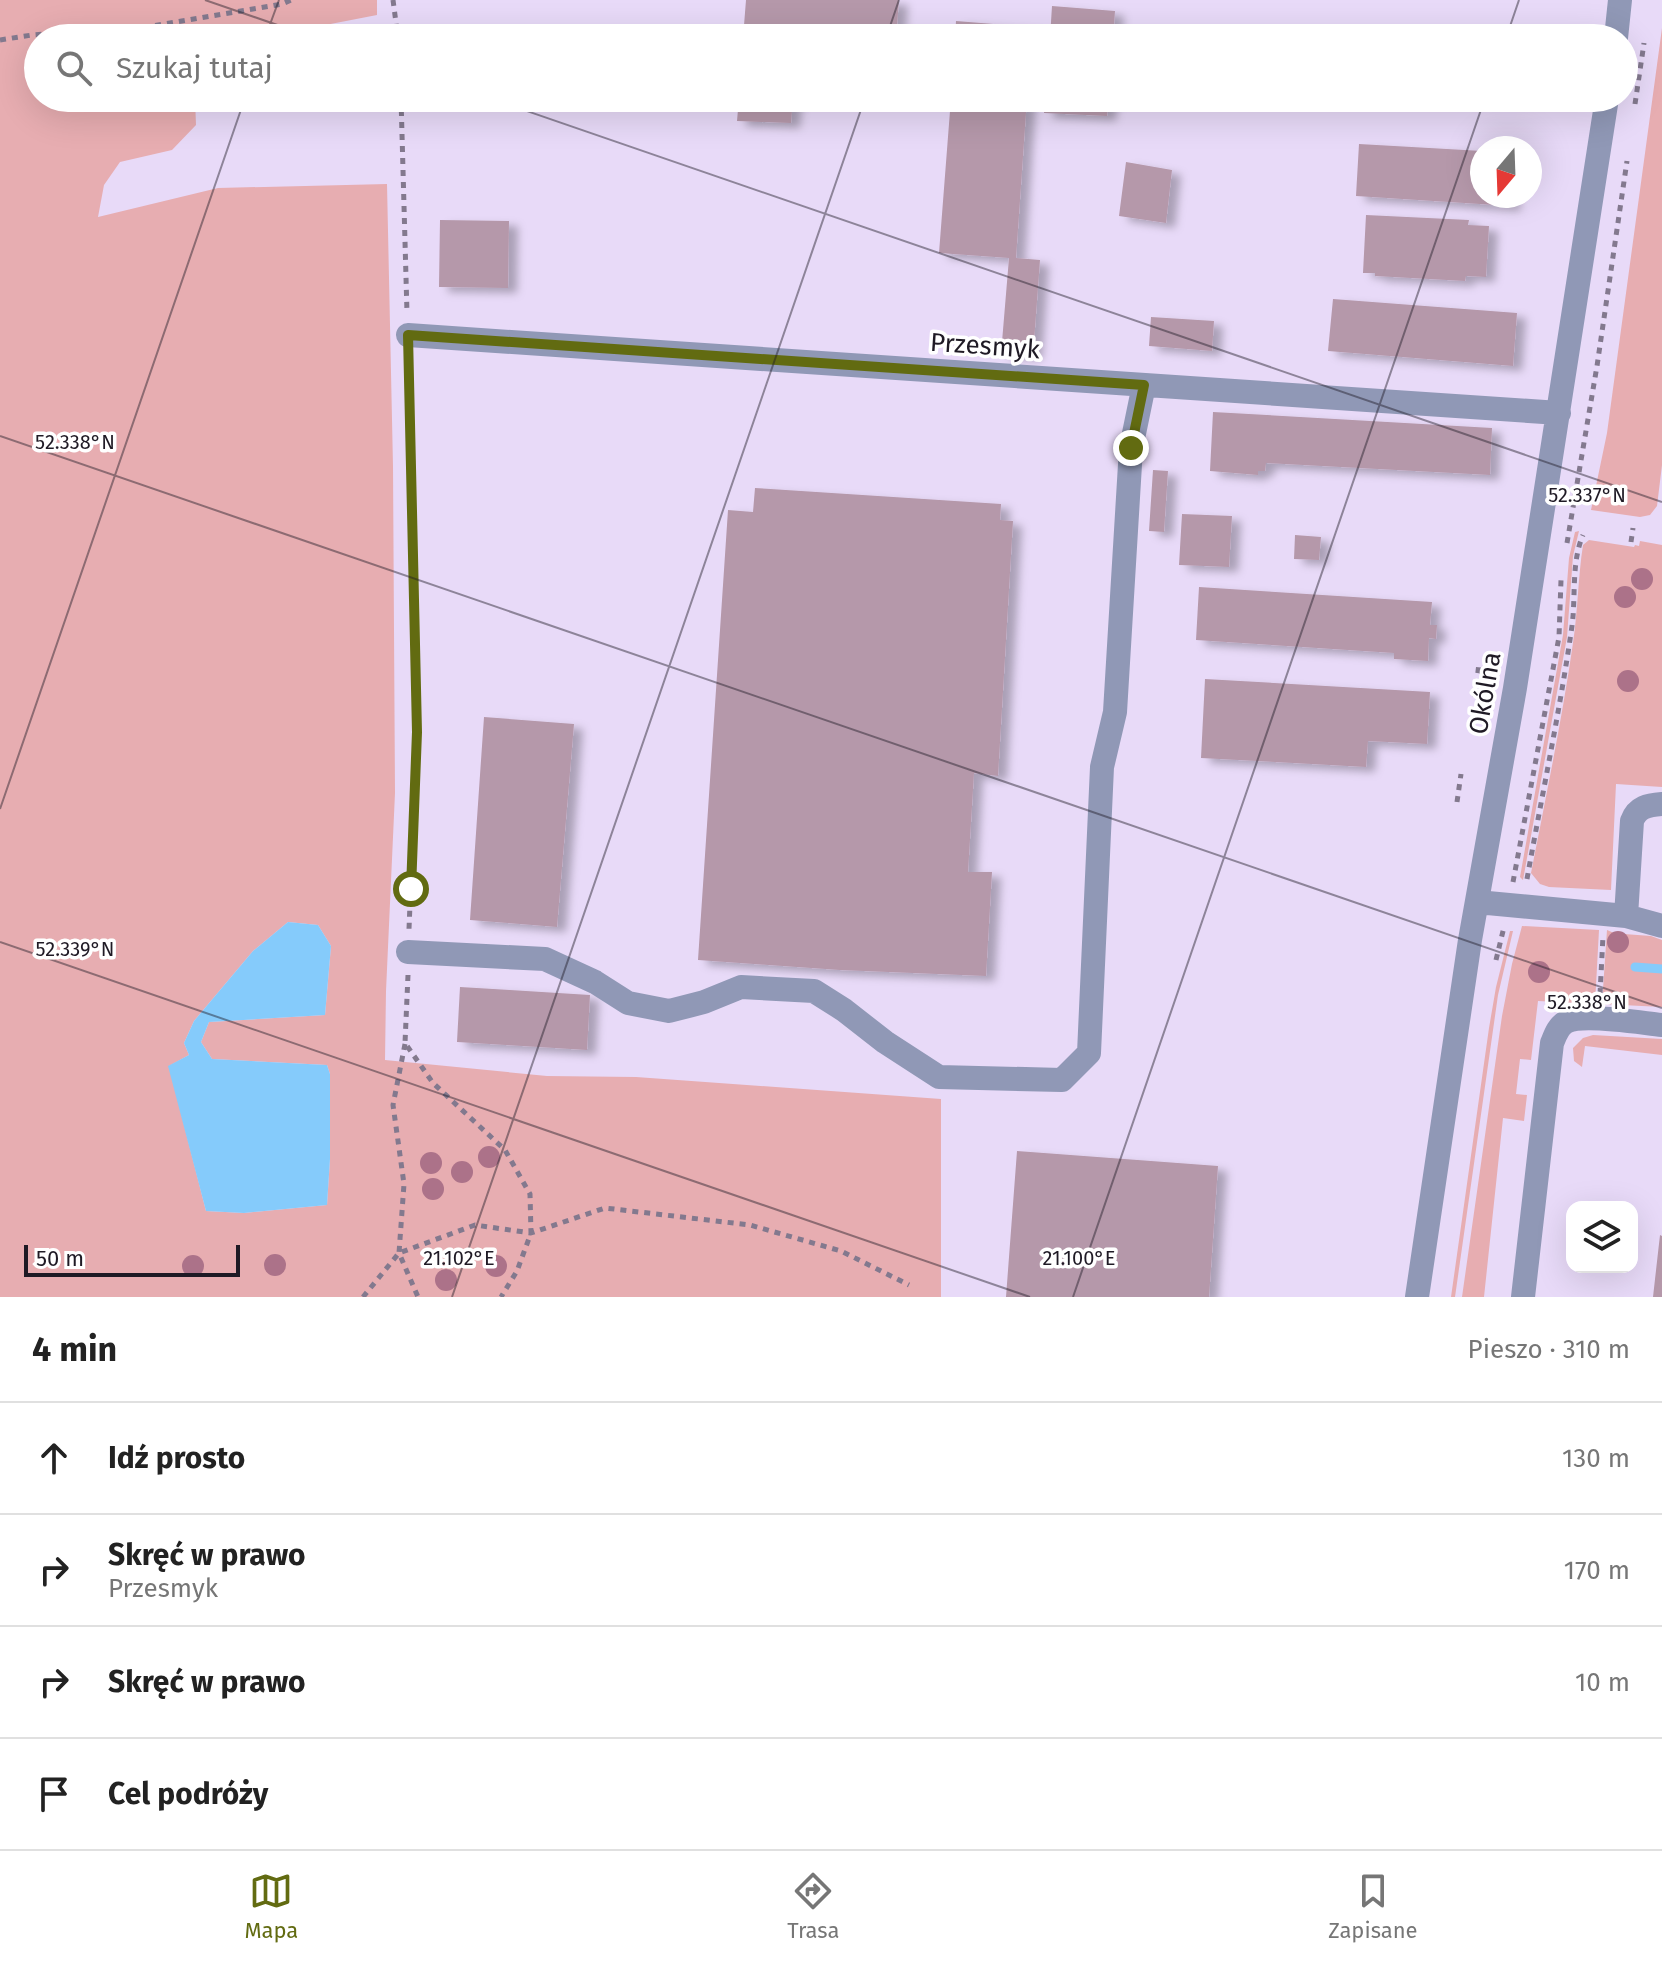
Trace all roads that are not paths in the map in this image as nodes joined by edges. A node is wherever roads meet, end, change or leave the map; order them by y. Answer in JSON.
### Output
{"nodes":[{"id":1,"x":1620,"y":0,"type":"edge"},
{"id":2,"x":1617,"y":24,"type":"edge"},
{"id":3,"x":1605,"y":112,"type":"edge"},
{"id":4,"x":408,"y":335,"type":"road end"},
{"id":5,"x":1144,"y":385,"type":"junction"},
{"id":6,"x":1559,"y":413,"type":"junction"},
{"id":7,"x":1662,"y":804,"type":"edge"},
{"id":8,"x":1477,"y":902,"type":"junction"},
{"id":9,"x":1662,"y":910,"type":"edge"},
{"id":10,"x":1626,"y":916,"type":"junction"},
{"id":11,"x":1662,"y":926,"type":"edge"},
{"id":12,"x":408,"y":952,"type":"road end"},
{"id":13,"x":1662,"y":1025,"type":"edge"},
{"id":14,"x":1417,"y":1297,"type":"edge"},
{"id":15,"x":1523,"y":1297,"type":"edge"}],
"edges":[{"from":1,"to":2,"type":"street"},
{"from":3,"to":6,"type":"street","name":"Okólna"},
{"from":4,"to":5,"type":"street","name":"Przesmyk"},
{"from":5,"to":6,"type":"street","name":"Przesmyk"},
{"from":5,"to":12,"type":"street"},
{"from":6,"to":8,"type":"street","name":"Okólna"},
{"from":7,"to":10,"type":"street"},
{"from":8,"to":10,"type":"street"},
{"from":8,"to":14,"type":"street","name":"Okólna"},
{"from":9,"to":10,"type":"street"},
{"from":10,"to":11,"type":"street"},
{"from":13,"to":15,"type":"street"}]}
